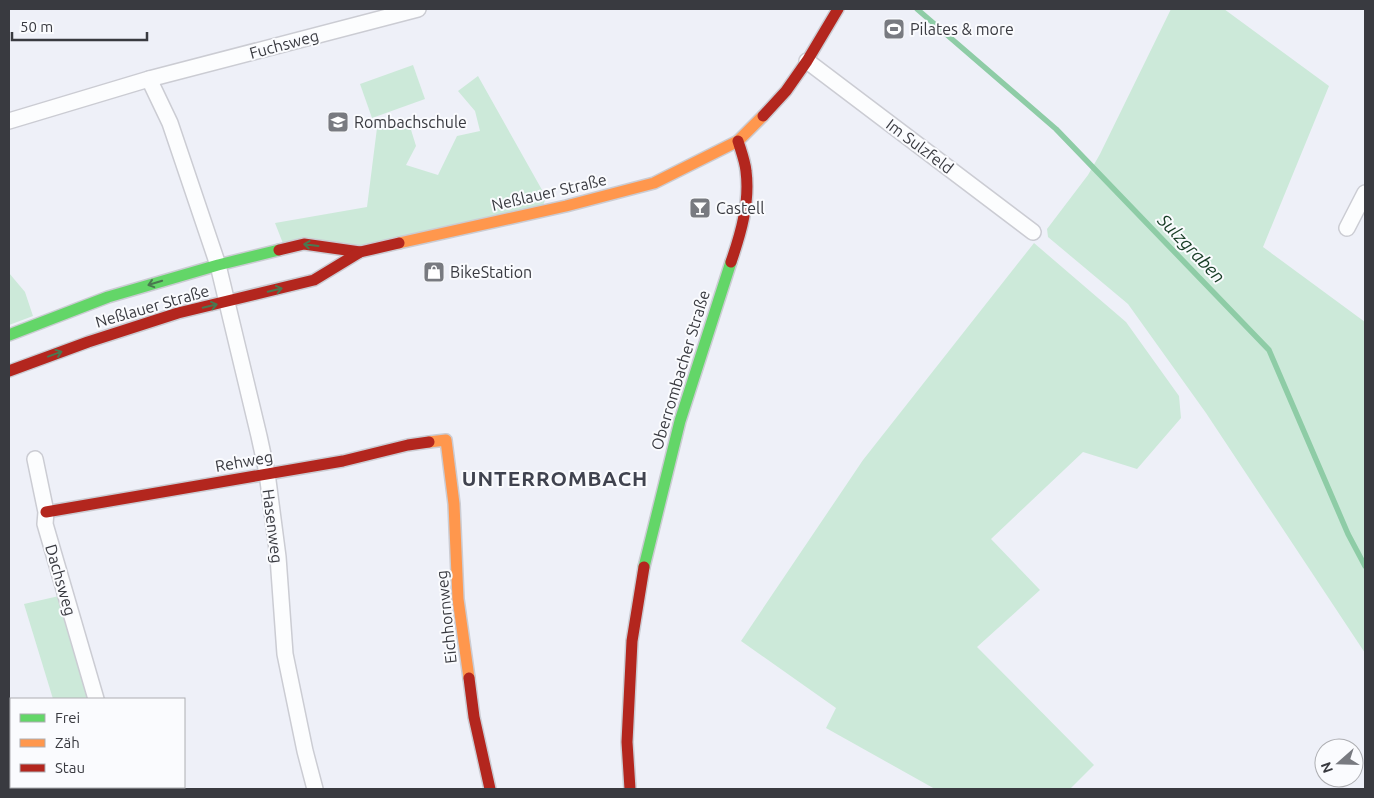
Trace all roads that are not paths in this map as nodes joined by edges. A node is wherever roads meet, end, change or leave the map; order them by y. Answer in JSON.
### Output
{"nodes":[{"id":1,"x":418,"y":9,"type":"edge"},
{"id":2,"x":838,"y":9,"type":"edge"},
{"id":3,"x":807,"y":61,"type":"junction"},
{"id":4,"x":149,"y":79,"type":"junction"},
{"id":5,"x":9,"y":121,"type":"edge"},
{"id":6,"x":738,"y":141,"type":"junction"},
{"id":7,"x":1365,"y":192,"type":"edge"},
{"id":8,"x":1346,"y":228,"type":"dead end"},
{"id":9,"x":1033,"y":232,"type":"dead end"},
{"id":10,"x":360,"y":252,"type":"junction"},
{"id":11,"x":218,"y":265,"type":"junction"},
{"id":12,"x":228,"y":301,"type":"junction"},
{"id":13,"x":9,"y":334,"type":"edge"},
{"id":14,"x":9,"y":370,"type":"edge"},
{"id":15,"x":446,"y":440,"type":"joint"},
{"id":16,"x":35,"y":459,"type":"dead end"},
{"id":17,"x":267,"y":473,"type":"junction"},
{"id":18,"x":46,"y":512,"type":"junction"},
{"id":19,"x":96,"y":698,"type":"edge"},
{"id":20,"x":315,"y":789,"type":"edge"},
{"id":21,"x":490,"y":789,"type":"edge"},
{"id":22,"x":630,"y":789,"type":"edge"}],
"edges":[{"from":1,"to":4,"type":"street","name":"Fuchsweg"},
{"from":2,"to":3,"type":"street","name":"Neßlauer Straße"},
{"from":3,"to":6,"type":"street","name":"Neßlauer Straße"},
{"from":3,"to":9,"type":"street","name":"Im Sulzfeld"},
{"from":4,"to":5,"type":"street","name":"Fuchsweg"},
{"from":4,"to":11,"type":"street"},
{"from":6,"to":10,"type":"street","name":"Neßlauer Straße"},
{"from":6,"to":22,"type":"street","name":"Oberrombacher Straße"},
{"from":7,"to":8,"type":"street"},
{"from":10,"to":11,"type":"street","name":"Neßlauer Straße","one_way":true},
{"from":12,"to":10,"type":"street","name":"Neßlauer Straße","one_way":true},
{"from":11,"to":12,"type":"street","name":"Hasenweg"},
{"from":11,"to":13,"type":"street","name":"Neßlauer Straße","one_way":true},
{"from":14,"to":12,"type":"street","name":"Neßlauer Straße","one_way":true},
{"from":12,"to":17,"type":"street","name":"Hasenweg"},
{"from":15,"to":17,"type":"street","name":"Rehweg"},
{"from":15,"to":21,"type":"street","name":"Eichhornweg"},
{"from":16,"to":18,"type":"street","name":"Dachsweg"},
{"from":17,"to":18,"type":"street","name":"Rehweg"},
{"from":17,"to":20,"type":"street","name":"Hasenweg"},
{"from":18,"to":19,"type":"street","name":"Dachsweg"}]}
